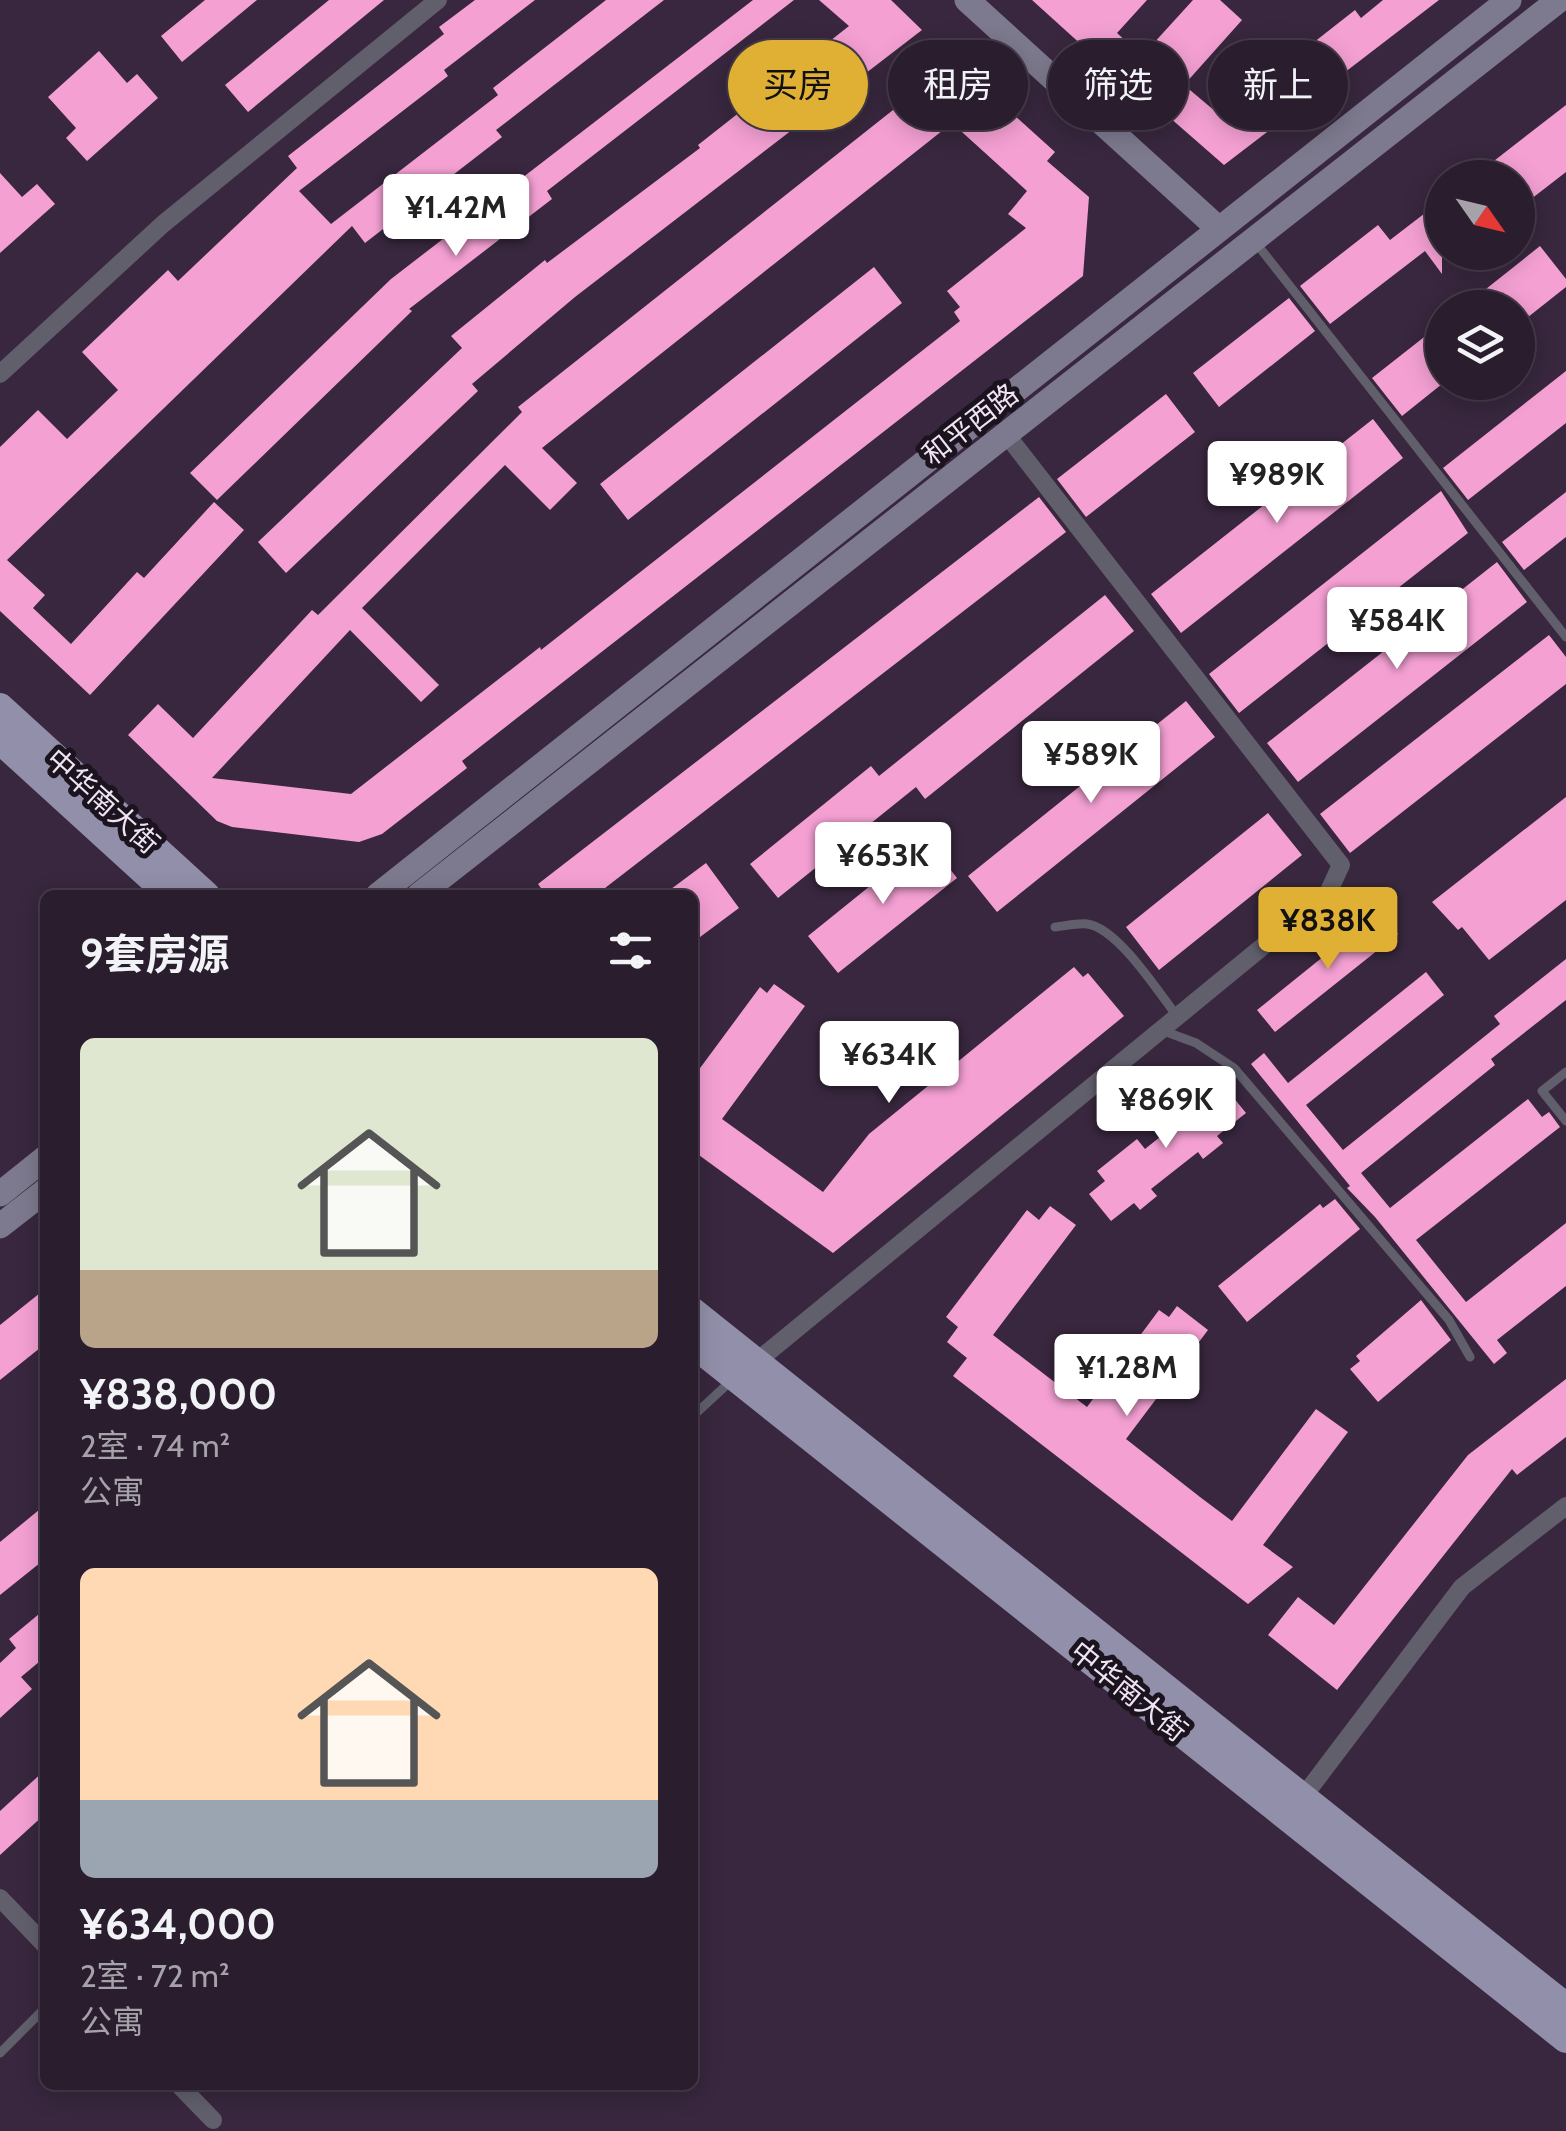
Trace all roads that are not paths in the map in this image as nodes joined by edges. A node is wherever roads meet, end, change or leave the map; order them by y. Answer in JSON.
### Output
{"nodes":[{"id":1,"x":438,"y":0,"type":"edge"},
{"id":2,"x":967,"y":0,"type":"edge"},
{"id":3,"x":1509,"y":0,"type":"edge"},
{"id":4,"x":1559,"y":0,"type":"edge"},
{"id":5,"x":1219,"y":229,"type":"junction"},
{"id":6,"x":1254,"y":240,"type":"junction"},
{"id":7,"x":0,"y":374,"type":"edge"},
{"id":8,"x":1006,"y":434,"type":"junction"},
{"id":9,"x":1566,"y":638,"type":"edge"},
{"id":10,"x":0,"y":707,"type":"edge"},
{"id":11,"x":0,"y":740,"type":"edge"},
{"id":12,"x":165,"y":890,"type":"edge"},
{"id":13,"x":201,"y":890,"type":"edge"},
{"id":14,"x":384,"y":890,"type":"edge"},
{"id":15,"x":426,"y":890,"type":"edge"},
{"id":16,"x":1055,"y":927,"type":"dead end"},
{"id":17,"x":1178,"y":1016,"type":"junction"},
{"id":18,"x":1161,"y":1030,"type":"junction"},
{"id":19,"x":1566,"y":1072,"type":"edge"},
{"id":20,"x":1566,"y":1121,"type":"edge"},
{"id":21,"x":40,"y":1162,"type":"edge"},
{"id":22,"x":0,"y":1194,"type":"edge"},
{"id":23,"x":40,"y":1194,"type":"edge"},
{"id":24,"x":0,"y":1226,"type":"edge"},
{"id":25,"x":698,"y":1317,"type":"edge"},
{"id":26,"x":698,"y":1345,"type":"edge"},
{"id":27,"x":1470,"y":1357,"type":"dead end"},
{"id":28,"x":746,"y":1369,"type":"junction"},
{"id":29,"x":698,"y":1412,"type":"edge"},
{"id":30,"x":1566,"y":1506,"type":"edge"},
{"id":31,"x":1303,"y":1797,"type":"junction"},
{"id":32,"x":0,"y":1898,"type":"edge"},
{"id":33,"x":40,"y":1940,"type":"edge"},
{"id":34,"x":1566,"y":2007,"type":"edge"},
{"id":35,"x":40,"y":2013,"type":"edge"},
{"id":36,"x":1566,"y":2039,"type":"edge"},
{"id":37,"x":0,"y":2053,"type":"edge"},
{"id":38,"x":184,"y":2090,"type":"edge"},
{"id":39,"x":215,"y":2126,"type":"edge"}],
"edges":[{"from":1,"to":7,"type":"street"},
{"from":2,"to":5,"type":"main road"},
{"from":3,"to":5,"type":"main road","name":"和平西路"},
{"from":4,"to":6,"type":"main road","name":"和平西路"},
{"from":5,"to":14,"type":"main road","name":"和平西路"},
{"from":6,"to":8,"type":"main road","name":"和平西路"},
{"from":6,"to":9,"type":"lane"},
{"from":8,"to":15,"type":"main road","name":"和平西路"},
{"from":8,"to":17,"type":"street"},
{"from":10,"to":13,"type":"main road","name":"中华南大街"},
{"from":11,"to":12,"type":"main road","name":"中华南大街"},
{"from":16,"to":17,"type":"lane"},
{"from":17,"to":18,"type":"street"},
{"from":18,"to":27,"type":"lane"},
{"from":18,"to":28,"type":"street"},
{"from":19,"to":20,"type":"lane"},
{"from":21,"to":22,"type":"main road"},
{"from":23,"to":24,"type":"main road"},
{"from":25,"to":28,"type":"main road","name":"中华南大街"},
{"from":26,"to":28,"type":"main road","name":"中华南大街"},
{"from":28,"to":29,"type":"lane"},
{"from":28,"to":31,"type":"main road","name":"中华南大街"},
{"from":28,"to":36,"type":"main road","name":"中华南大街"},
{"from":30,"to":31,"type":"street"},
{"from":31,"to":34,"type":"main road","name":"中华南大街"},
{"from":32,"to":33,"type":"street"},
{"from":35,"to":37,"type":"lane"},
{"from":38,"to":39,"type":"street"}]}
